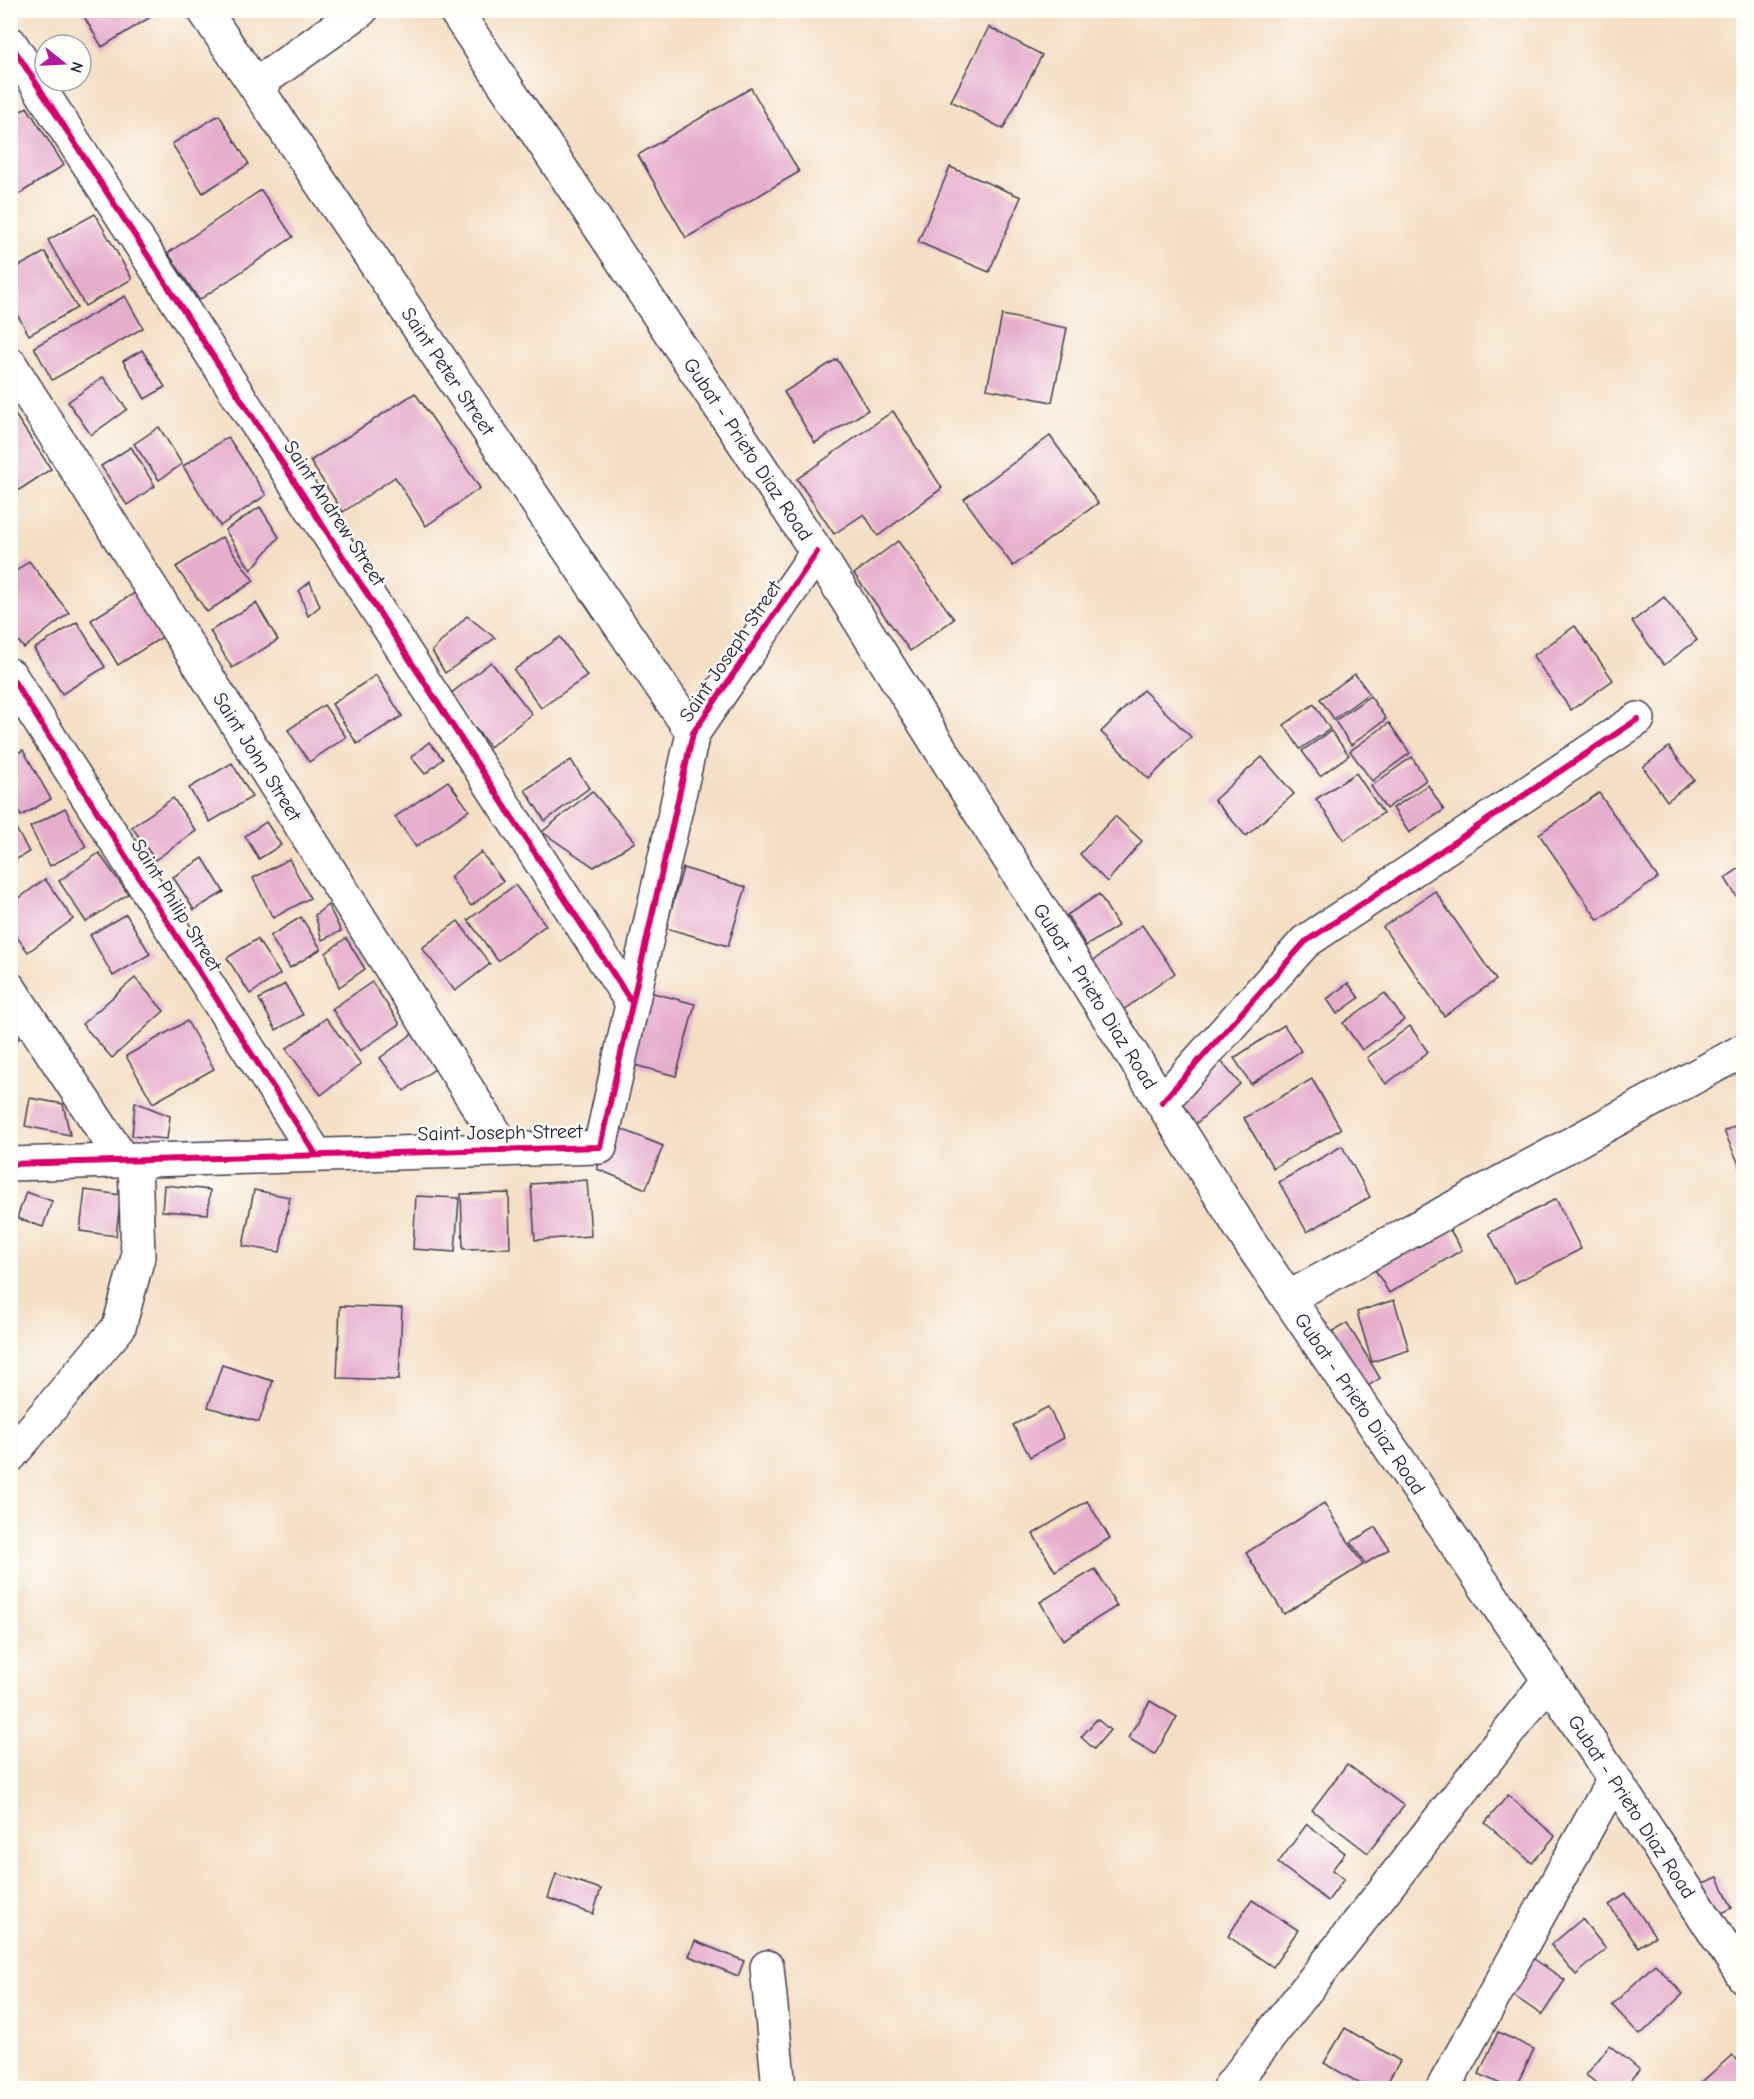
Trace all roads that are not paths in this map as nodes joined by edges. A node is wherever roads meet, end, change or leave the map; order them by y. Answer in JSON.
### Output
{"nodes":[{"id":1,"x":204,"y":10,"type":"edge"},
{"id":2,"x":361,"y":10,"type":"edge"},
{"id":3,"x":455,"y":10,"type":"edge"},
{"id":4,"x":10,"y":43,"type":"edge"},
{"id":5,"x":256,"y":85,"type":"junction"},
{"id":6,"x":10,"y":364,"type":"edge"},
{"id":7,"x":817,"y":552,"type":"junction"},
{"id":8,"x":10,"y":675,"type":"edge"},
{"id":9,"x":1638,"y":719,"type":"dead end"},
{"id":10,"x":693,"y":733,"type":"junction"},
{"id":11,"x":10,"y":989,"type":"edge"},
{"id":12,"x":631,"y":1001,"type":"junction"},
{"id":13,"x":1743,"y":1050,"type":"edge"},
{"id":14,"x":1162,"y":1102,"type":"junction"},
{"id":15,"x":505,"y":1149,"type":"junction"},
{"id":16,"x":315,"y":1154,"type":"junction"},
{"id":17,"x":128,"y":1159,"type":"junction"},
{"id":18,"x":10,"y":1164,"type":"edge"},
{"id":19,"x":1288,"y":1298,"type":"junction"},
{"id":20,"x":10,"y":1456,"type":"edge"},
{"id":21,"x":1549,"y":1680,"type":"junction"},
{"id":22,"x":1614,"y":1779,"type":"junction"},
{"id":23,"x":767,"y":1967,"type":"dead end"},
{"id":24,"x":1743,"y":1977,"type":"edge"},
{"id":25,"x":779,"y":2088,"type":"edge"},
{"id":26,"x":1229,"y":2088,"type":"edge"},
{"id":27,"x":1443,"y":2088,"type":"edge"}],
"edges":[{"from":1,"to":5,"type":"street","name":"Saint Peter Street"},
{"from":2,"to":5,"type":"street"},
{"from":3,"to":7,"type":"street","name":"Gubat - Prieto Diaz Road"},
{"from":4,"to":12,"type":"street","name":"Saint Andrew Street"},
{"from":5,"to":10,"type":"street","name":"Saint Peter Street"},
{"from":6,"to":15,"type":"street","name":"Saint John Street"},
{"from":7,"to":10,"type":"street","name":"Saint Joseph Street"},
{"from":7,"to":14,"type":"street","name":"Gubat - Prieto Diaz Road"},
{"from":8,"to":16,"type":"street","name":"Saint Philip Street"},
{"from":9,"to":14,"type":"street"},
{"from":10,"to":12,"type":"street","name":"Saint Joseph Street"},
{"from":11,"to":17,"type":"street"},
{"from":12,"to":15,"type":"street","name":"Saint Joseph Street"},
{"from":13,"to":19,"type":"street"},
{"from":14,"to":19,"type":"street","name":"Gubat - Prieto Diaz Road"},
{"from":15,"to":16,"type":"street","name":"Saint Joseph Street"},
{"from":16,"to":17,"type":"street","name":"Saint Joseph Street"},
{"from":17,"to":18,"type":"street","name":"Saint Joseph Street"},
{"from":17,"to":20,"type":"street"},
{"from":19,"to":21,"type":"street","name":"Gubat - Prieto Diaz Road"},
{"from":21,"to":22,"type":"street","name":"Gubat - Prieto Diaz Road"},
{"from":21,"to":26,"type":"street"},
{"from":22,"to":24,"type":"street","name":"Gubat - Prieto Diaz Road"},
{"from":22,"to":27,"type":"street"},
{"from":23,"to":25,"type":"street"}]}
